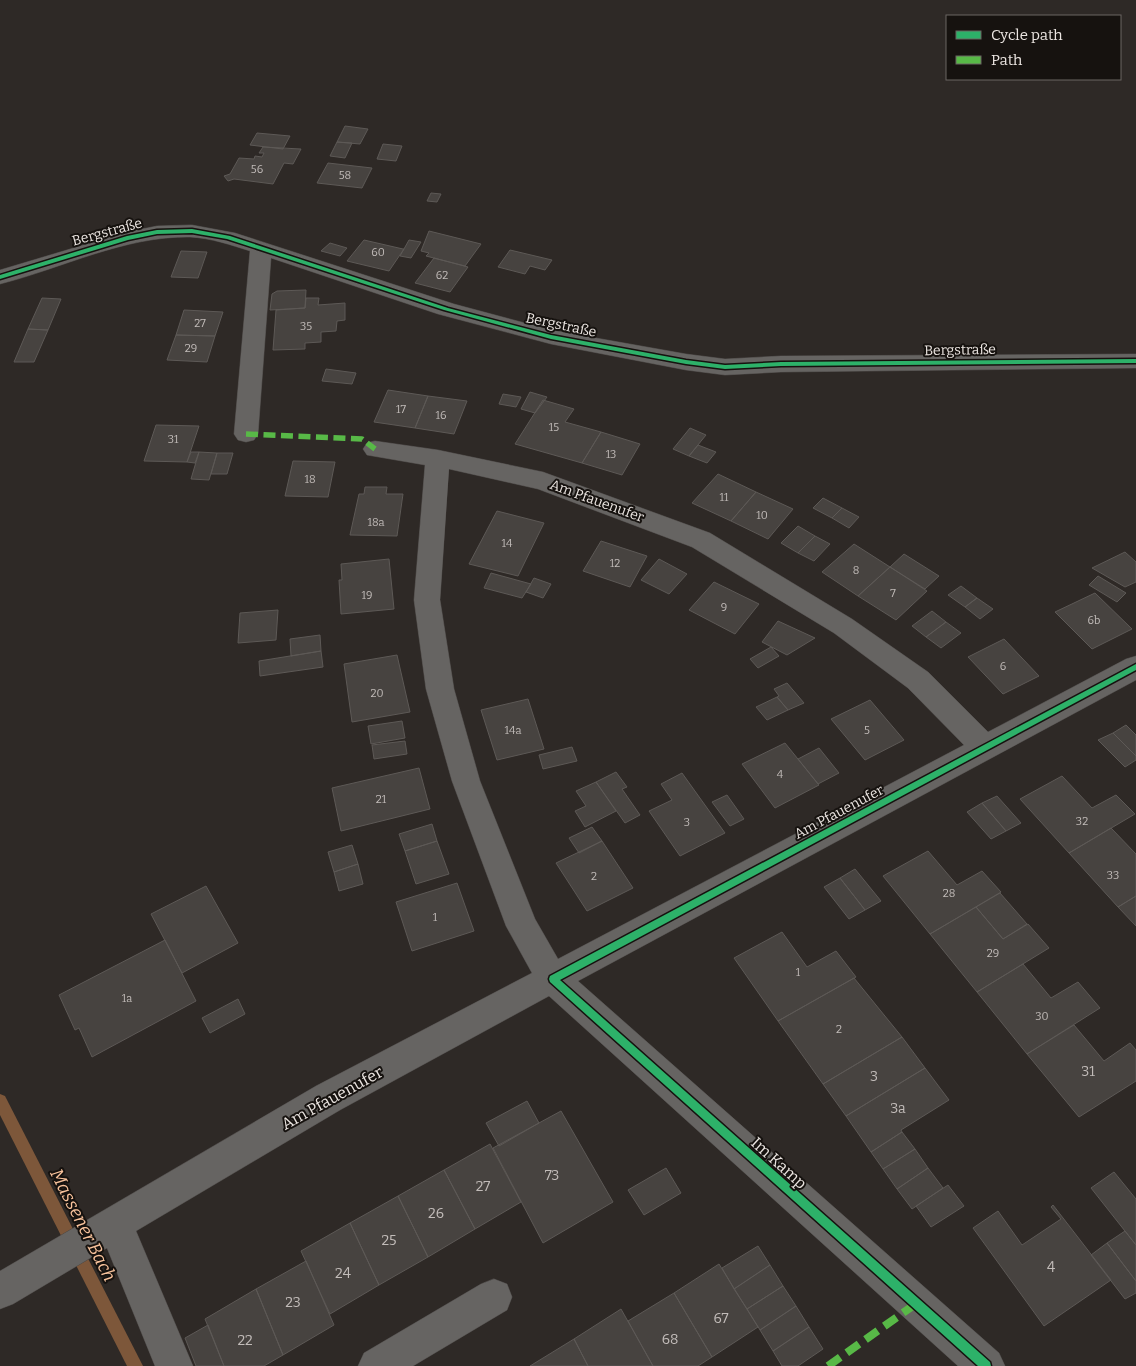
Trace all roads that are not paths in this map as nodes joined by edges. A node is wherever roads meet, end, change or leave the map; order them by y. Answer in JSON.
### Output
{"nodes":[{"id":1,"x":261,"y":247,"type":"junction"},
{"id":2,"x":0,"y":277,"type":"edge"},
{"id":3,"x":1136,"y":361,"type":"edge"},
{"id":4,"x":246,"y":434,"type":"dead end"},
{"id":5,"x":375,"y":449,"type":"dead end"},
{"id":6,"x":438,"y":458,"type":"junction"},
{"id":7,"x":1136,"y":667,"type":"edge"},
{"id":8,"x":985,"y":748,"type":"junction"},
{"id":9,"x":553,"y":979,"type":"junction"},
{"id":10,"x":106,"y":1230,"type":"junction"},
{"id":11,"x":0,"y":1292,"type":"edge"},
{"id":12,"x":494,"y":1297,"type":"dead end"},
{"id":13,"x":174,"y":1366,"type":"edge"},
{"id":14,"x":378,"y":1366,"type":"edge"},
{"id":15,"x":986,"y":1366,"type":"edge"}],
"edges":[{"from":1,"to":2,"type":"street","name":"Bergstraße"},
{"from":1,"to":3,"type":"street","name":"Bergstraße"},
{"from":1,"to":4,"type":"street"},
{"from":5,"to":6,"type":"street","name":"Am Pfauenufer"},
{"from":6,"to":8,"type":"street","name":"Am Pfauenufer"},
{"from":6,"to":9,"type":"street"},
{"from":7,"to":8,"type":"street","name":"Am Pfauenufer"},
{"from":8,"to":9,"type":"street","name":"Am Pfauenufer"},
{"from":9,"to":10,"type":"street","name":"Am Pfauenufer"},
{"from":9,"to":15,"type":"street","name":"Im Kamp"},
{"from":10,"to":11,"type":"street","name":"Am Pfauenufer"},
{"from":10,"to":13,"type":"street"},
{"from":12,"to":14,"type":"street"}]}
